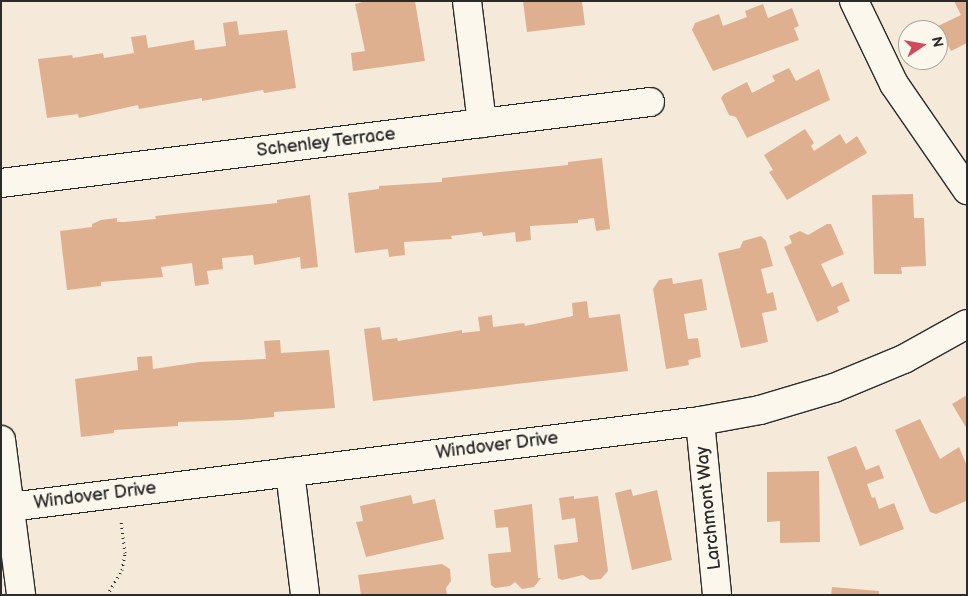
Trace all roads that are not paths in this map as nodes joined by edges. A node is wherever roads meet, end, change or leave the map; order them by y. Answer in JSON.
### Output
{"nodes":[{"id":1,"x":467,"y":1,"type":"edge"},
{"id":2,"x":854,"y":1,"type":"edge"},
{"id":3,"x":650,"y":102,"type":"dead end"},
{"id":4,"x":482,"y":123,"type":"junction"},
{"id":5,"x":1,"y":183,"type":"edge"},
{"id":6,"x":967,"y":190,"type":"edge"},
{"id":7,"x":967,"y":324,"type":"edge"},
{"id":8,"x":700,"y":422,"type":"junction"},
{"id":9,"x":1,"y":440,"type":"edge"},
{"id":10,"x":290,"y":472,"type":"junction"},
{"id":11,"x":10,"y":507,"type":"junction"},
{"id":12,"x":21,"y":595,"type":"edge"},
{"id":13,"x":305,"y":595,"type":"edge"},
{"id":14,"x":717,"y":595,"type":"edge"}],
"edges":[{"from":1,"to":4,"type":"street"},
{"from":2,"to":6,"type":"street"},
{"from":3,"to":4,"type":"street","name":"Schenley Terrace"},
{"from":4,"to":5,"type":"street","name":"Schenley Terrace"},
{"from":7,"to":8,"type":"street","name":"Windover Drive"},
{"from":8,"to":10,"type":"street","name":"Windover Drive"},
{"from":8,"to":14,"type":"street","name":"Larchmont Way"},
{"from":9,"to":11,"type":"street"},
{"from":10,"to":11,"type":"street","name":"Windover Drive"},
{"from":10,"to":13,"type":"street"},
{"from":11,"to":12,"type":"street"}]}
